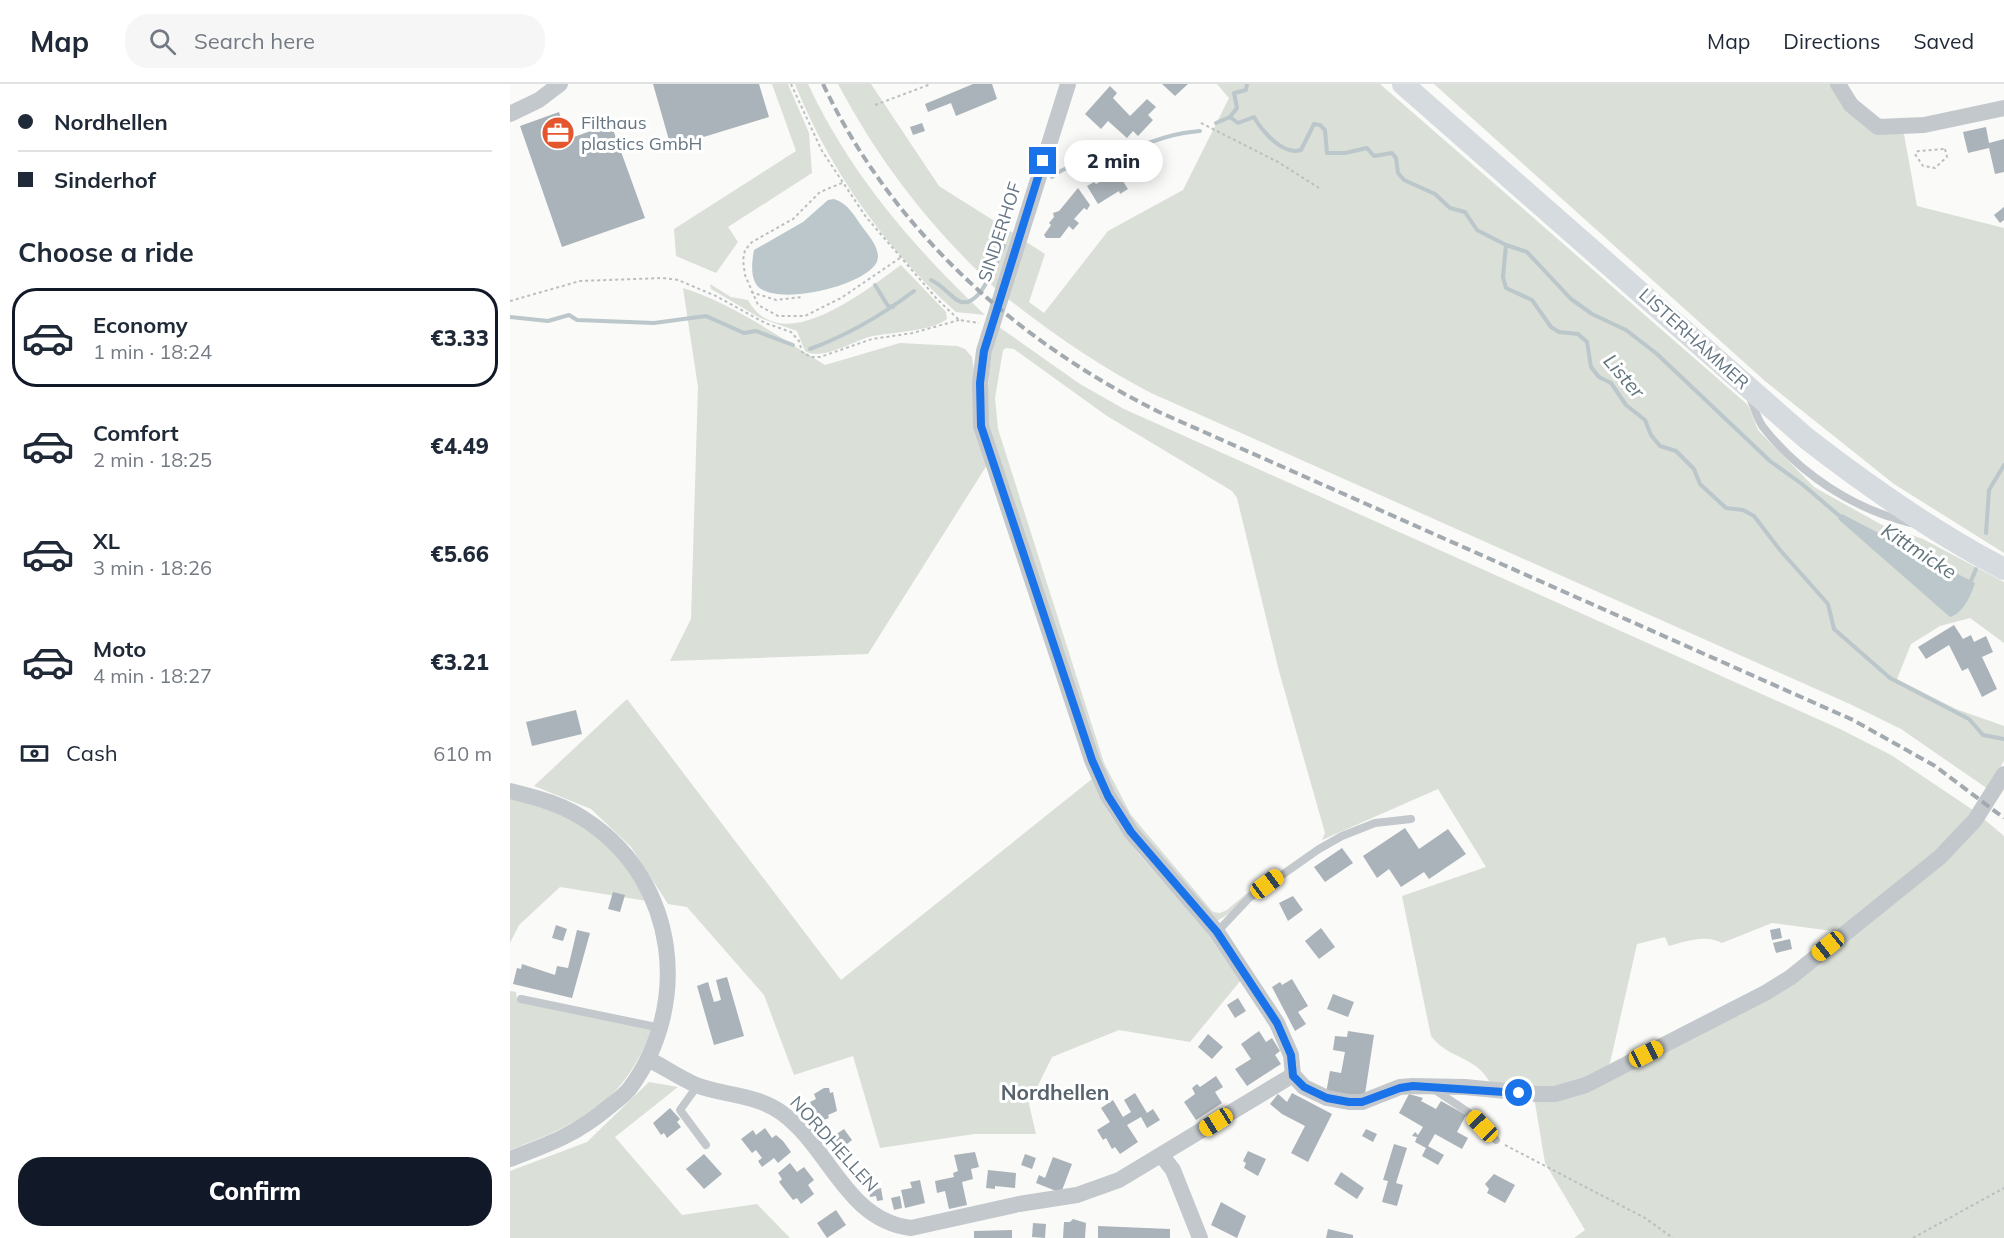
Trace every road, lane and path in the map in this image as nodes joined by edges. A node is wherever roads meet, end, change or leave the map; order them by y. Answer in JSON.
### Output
{"nodes":[{"id":1,"x":560,"y":84,"type":"edge"},
{"id":2,"x":791,"y":84,"type":"edge"},
{"id":3,"x":930,"y":84,"type":"edge"},
{"id":4,"x":1068,"y":84,"type":"edge"},
{"id":5,"x":1403,"y":84,"type":"edge"},
{"id":6,"x":1838,"y":84,"type":"edge"},
{"id":7,"x":875,"y":105,"type":"dead end"},
{"id":8,"x":2004,"y":108,"type":"edge"},
{"id":9,"x":510,"y":114,"type":"edge"},
{"id":10,"x":1201,"y":123,"type":"dead end"},
{"id":11,"x":1945,"y":148,"type":"joint"},
{"id":12,"x":842,"y":183,"type":"junction"},
{"id":13,"x":1318,"y":188,"type":"dead end"},
{"id":14,"x":900,"y":258,"type":"junction"},
{"id":15,"x":751,"y":292,"type":"junction"},
{"id":16,"x":802,"y":297,"type":"dead end"},
{"id":17,"x":510,"y":302,"type":"edge"},
{"id":18,"x":959,"y":320,"type":"junction"},
{"id":19,"x":991,"y":324,"type":"junction"},
{"id":20,"x":2004,"y":569,"type":"edge"},
{"id":21,"x":2004,"y":774,"type":"edge"},
{"id":22,"x":510,"y":791,"type":"edge"},
{"id":23,"x":1412,"y":819,"type":"dead end"},
{"id":24,"x":1217,"y":932,"type":"junction"},
{"id":25,"x":521,"y":999,"type":"dead end"},
{"id":26,"x":661,"y":1028,"type":"junction"},
{"id":27,"x":648,"y":1059,"type":"junction"},
{"id":28,"x":1293,"y":1076,"type":"junction"},
{"id":29,"x":698,"y":1085,"type":"junction"},
{"id":30,"x":1432,"y":1088,"type":"junction"},
{"id":31,"x":1496,"y":1140,"type":"joint"},
{"id":32,"x":706,"y":1145,"type":"dead end"},
{"id":33,"x":1162,"y":1156,"type":"junction"},
{"id":34,"x":510,"y":1159,"type":"edge"},
{"id":35,"x":2004,"y":1189,"type":"edge"},
{"id":36,"x":1200,"y":1238,"type":"edge"},
{"id":37,"x":1673,"y":1238,"type":"edge"},
{"id":38,"x":1913,"y":1238,"type":"edge"}],
"edges":[{"from":1,"to":9,"type":"street"},
{"from":2,"to":12,"type":"path"},
{"from":3,"to":7,"type":"path"},
{"from":4,"to":19,"type":"street","name":"SINDERHOF"},
{"from":5,"to":20,"type":"main road","name":"LISTERHAMMER"},
{"from":6,"to":8,"type":"street"},
{"from":10,"to":13,"type":"path"},
{"from":11,"to":11,"type":"path"},
{"from":12,"to":14,"type":"path"},
{"from":12,"to":15,"type":"path"},
{"from":14,"to":15,"type":"path"},
{"from":14,"to":18,"type":"path"},
{"from":15,"to":16,"type":"path"},
{"from":17,"to":18,"type":"path"},
{"from":18,"to":19,"type":"path"},
{"from":19,"to":24,"type":"street","name":"SINDERHOF"},
{"from":21,"to":30,"type":"street"},
{"from":22,"to":26,"type":"street"},
{"from":23,"to":24,"type":"lane"},
{"from":24,"to":28,"type":"street"},
{"from":25,"to":26,"type":"lane"},
{"from":26,"to":27,"type":"street"},
{"from":27,"to":29,"type":"street","name":"NORDHELLEN"},
{"from":27,"to":34,"type":"street"},
{"from":28,"to":30,"type":"street"},
{"from":28,"to":33,"type":"street","name":"NORDHELLEN"},
{"from":29,"to":32,"type":"lane"},
{"from":29,"to":33,"type":"street","name":"NORDHELLEN"},
{"from":30,"to":31,"type":"lane"},
{"from":31,"to":37,"type":"path"},
{"from":33,"to":36,"type":"street"},
{"from":35,"to":38,"type":"path"}]}
